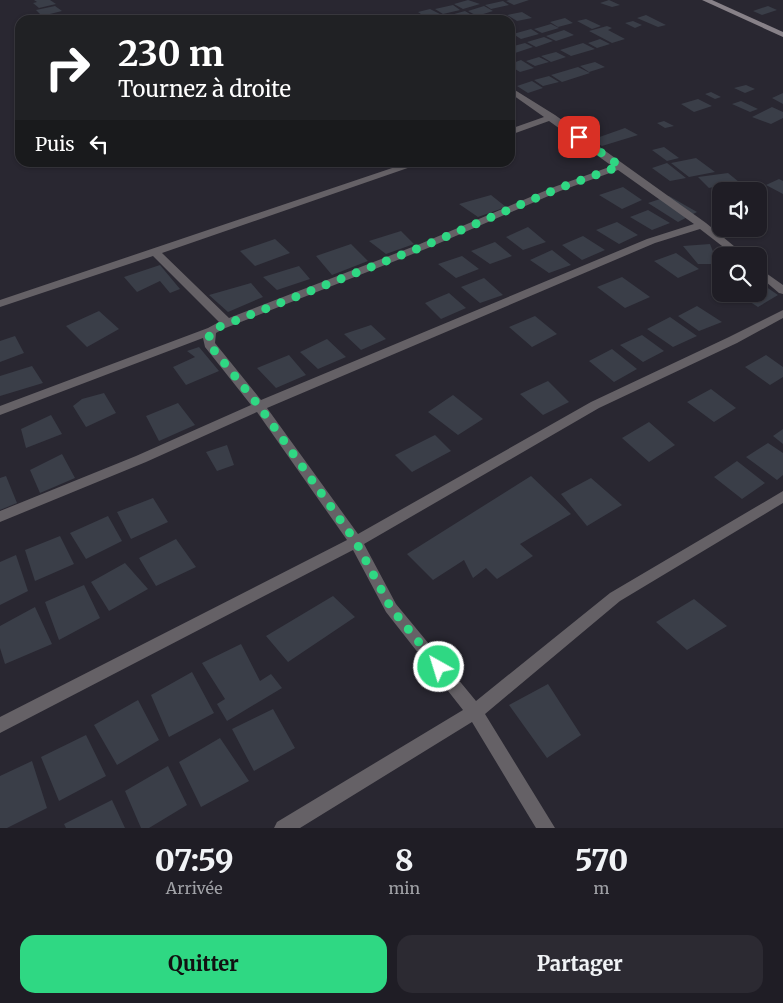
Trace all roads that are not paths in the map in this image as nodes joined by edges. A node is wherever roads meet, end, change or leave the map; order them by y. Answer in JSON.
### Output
{"nodes":[{"id":1,"x":706,"y":0,"type":"edge"},
{"id":2,"x":781,"y":32,"type":"edge"},
{"id":3,"x":515,"y":92,"type":"edge"},
{"id":4,"x":552,"y":117,"type":"junction"},
{"id":5,"x":515,"y":130,"type":"edge"},
{"id":6,"x":620,"y":166,"type":"junction"},
{"id":7,"x":406,"y":167,"type":"edge"},
{"id":8,"x":702,"y":225,"type":"junction"},
{"id":9,"x":729,"y":247,"type":"edge"},
{"id":10,"x":154,"y":251,"type":"junction"},
{"id":11,"x":767,"y":278,"type":"edge"},
{"id":12,"x":783,"y":291,"type":"edge"},
{"id":13,"x":0,"y":304,"type":"edge"},
{"id":14,"x":783,"y":313,"type":"edge"},
{"id":15,"x":227,"y":324,"type":"junction"},
{"id":16,"x":211,"y":331,"type":"junction"},
{"id":17,"x":259,"y":406,"type":"junction"},
{"id":18,"x":0,"y":411,"type":"edge"},
{"id":19,"x":783,"y":496,"type":"edge"},
{"id":20,"x":0,"y":517,"type":"edge"},
{"id":21,"x":356,"y":542,"type":"junction"},
{"id":22,"x":475,"y":712,"type":"junction"},
{"id":23,"x":0,"y":725,"type":"edge"},
{"id":24,"x":283,"y":828,"type":"edge"},
{"id":25,"x":546,"y":828,"type":"edge"}],
"edges":[{"from":1,"to":2,"type":"street"},
{"from":3,"to":4,"type":"street"},
{"from":4,"to":5,"type":"street"},
{"from":4,"to":6,"type":"street"},
{"from":6,"to":8,"type":"street"},
{"from":6,"to":15,"type":"street"},
{"from":7,"to":10,"type":"street"},
{"from":8,"to":9,"type":"street"},
{"from":8,"to":17,"type":"street"},
{"from":10,"to":13,"type":"street"},
{"from":10,"to":15,"type":"street"},
{"from":11,"to":12,"type":"street"},
{"from":14,"to":21,"type":"street"},
{"from":15,"to":16,"type":"street"},
{"from":16,"to":17,"type":"street"},
{"from":16,"to":18,"type":"street"},
{"from":17,"to":20,"type":"street"},
{"from":17,"to":21,"type":"street"},
{"from":19,"to":22,"type":"street"},
{"from":21,"to":22,"type":"street"},
{"from":21,"to":23,"type":"street"},
{"from":22,"to":24,"type":"street"},
{"from":22,"to":25,"type":"street"}]}
